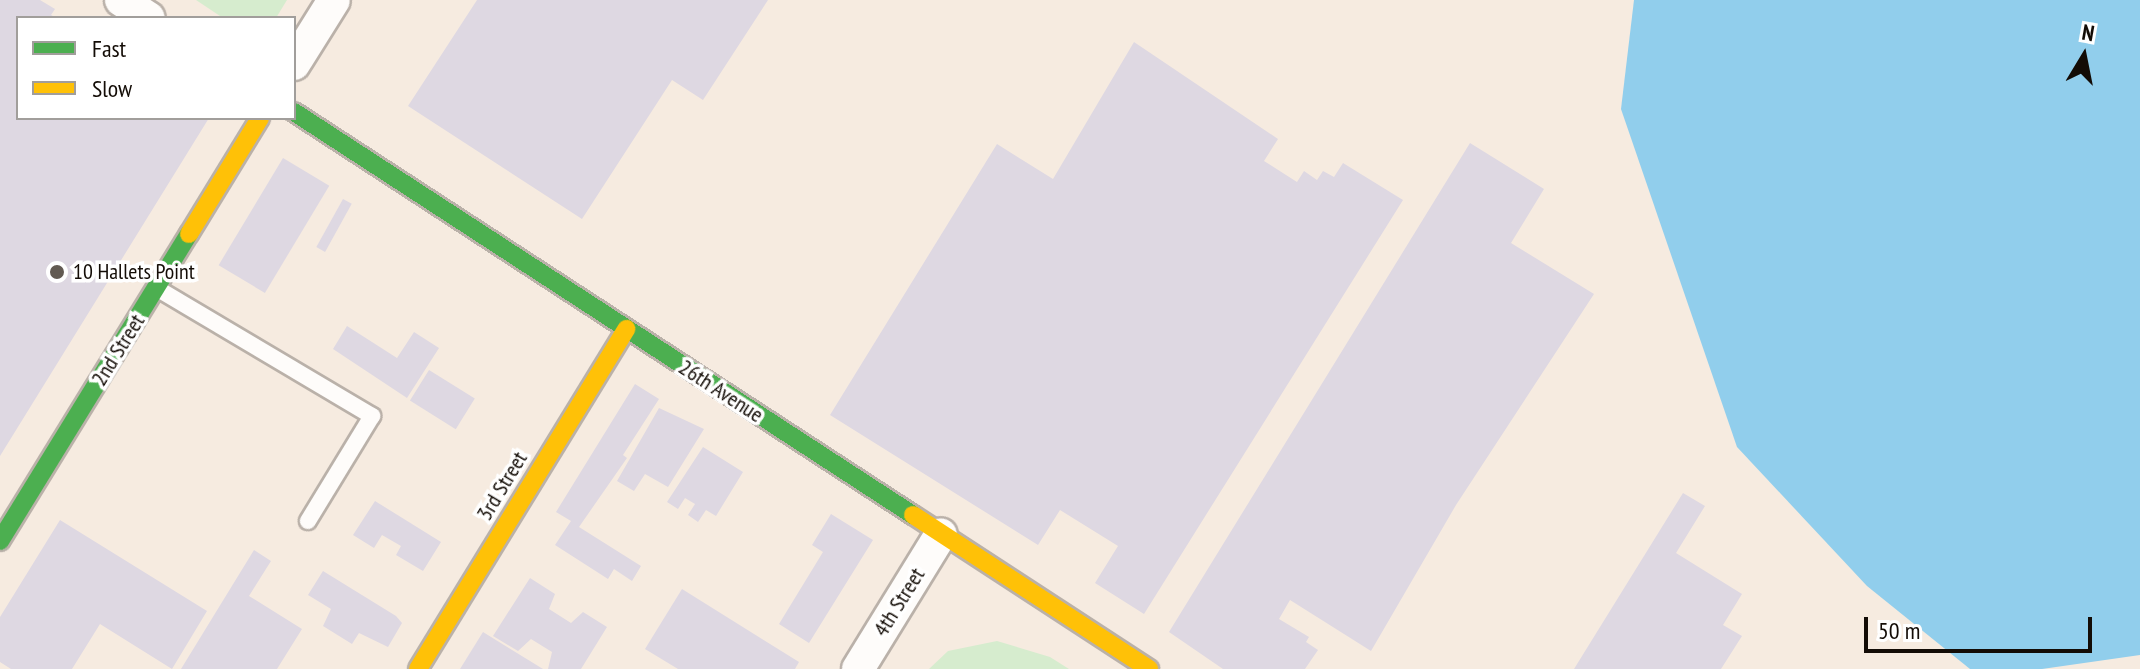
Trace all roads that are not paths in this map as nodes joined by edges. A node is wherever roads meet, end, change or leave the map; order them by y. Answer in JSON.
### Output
{"nodes":[{"id":1,"x":121,"y":0,"type":"edge"},
{"id":2,"x":334,"y":0,"type":"edge"},
{"id":3,"x":146,"y":16,"type":"edge"},
{"id":4,"x":296,"y":61,"type":"edge"},
{"id":5,"x":296,"y":113,"type":"edge"},
{"id":6,"x":259,"y":120,"type":"edge"},
{"id":7,"x":156,"y":288,"type":"junction"},
{"id":8,"x":626,"y":329,"type":"junction"},
{"id":9,"x":308,"y":521,"type":"dead end"},
{"id":10,"x":941,"y":534,"type":"junction"},
{"id":11,"x":0,"y":541,"type":"edge"},
{"id":12,"x":418,"y":669,"type":"edge"},
{"id":13,"x":858,"y":669,"type":"edge"},
{"id":14,"x":1149,"y":669,"type":"edge"}],
"edges":[{"from":1,"to":3,"type":"street"},
{"from":2,"to":4,"type":"street"},
{"from":5,"to":8,"type":"street","name":"26th Avenue"},
{"from":6,"to":7,"type":"street","name":"2nd Street"},
{"from":7,"to":9,"type":"lane"},
{"from":7,"to":11,"type":"street","name":"2nd Street"},
{"from":8,"to":10,"type":"street","name":"26th Avenue"},
{"from":8,"to":12,"type":"street","name":"3rd Street"},
{"from":10,"to":13,"type":"street","name":"4th Street"},
{"from":10,"to":14,"type":"street","name":"26th Avenue"}]}
